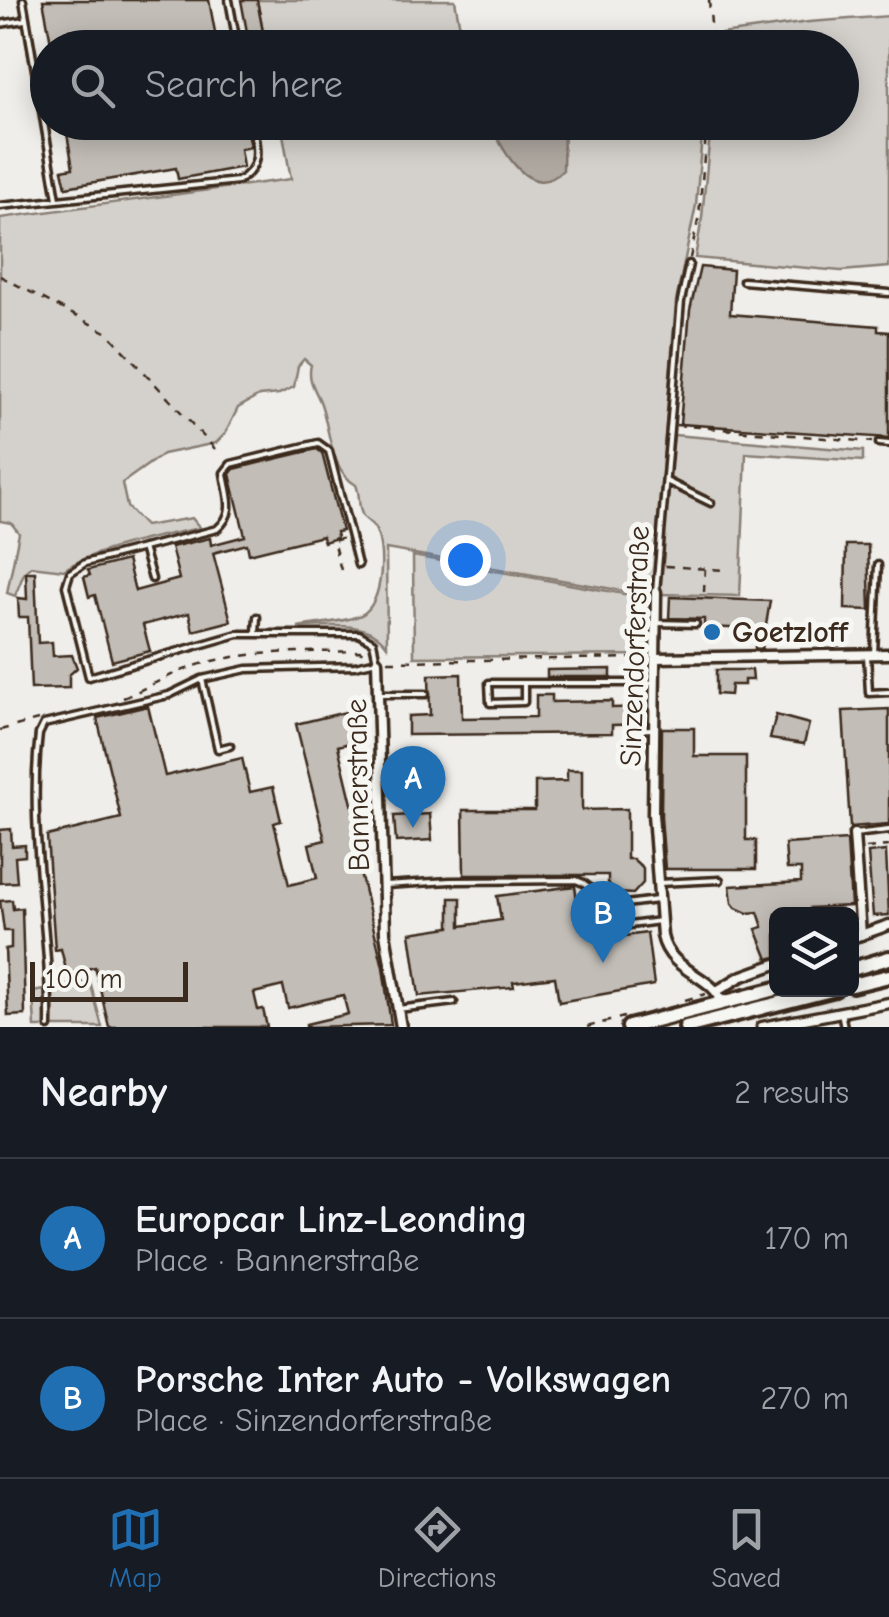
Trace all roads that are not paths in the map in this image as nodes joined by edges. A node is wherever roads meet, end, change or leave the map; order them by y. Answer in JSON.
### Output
{"nodes":[{"id":1,"x":23,"y":0,"type":"edge"},
{"id":2,"x":229,"y":0,"type":"edge"},
{"id":3,"x":26,"y":20,"type":"junction"},
{"id":4,"x":0,"y":24,"type":"edge"},
{"id":5,"x":235,"y":30,"type":"edge"},
{"id":6,"x":30,"y":44,"type":"edge"},
{"id":7,"x":46,"y":140,"type":"edge"},
{"id":8,"x":254,"y":140,"type":"edge"},
{"id":9,"x":56,"y":199,"type":"junction"},
{"id":10,"x":0,"y":206,"type":"edge"},
{"id":11,"x":688,"y":264,"type":"road end"},
{"id":12,"x":743,"y":281,"type":"dead end"},
{"id":13,"x":889,"y":293,"type":"edge"},
{"id":14,"x":880,"y":443,"type":"road end"},
{"id":15,"x":889,"y":444,"type":"edge"},
{"id":16,"x":664,"y":481,"type":"junction"},
{"id":17,"x":711,"y":503,"type":"dead end"},
{"id":18,"x":143,"y":548,"type":"junction"},
{"id":19,"x":358,"y":565,"type":"dead end"},
{"id":20,"x":878,"y":565,"type":"dead end"},
{"id":21,"x":152,"y":579,"type":"dead end"},
{"id":22,"x":656,"y":592,"type":"joint"},
{"id":23,"x":257,"y":617,"type":"dead end"},
{"id":24,"x":656,"y":623,"type":"junction"},
{"id":25,"x":696,"y":624,"type":"dead end"},
{"id":26,"x":256,"y":632,"type":"junction"},
{"id":27,"x":871,"y":654,"type":"junction"},
{"id":28,"x":889,"y":654,"type":"edge"},
{"id":29,"x":656,"y":658,"type":"junction"},
{"id":30,"x":377,"y":661,"type":"junction"},
{"id":31,"x":202,"y":679,"type":"junction"},
{"id":32,"x":524,"y":683,"type":"junction"},
{"id":33,"x":656,"y":684,"type":"junction"},
{"id":34,"x":889,"y":692,"type":"edge"},
{"id":35,"x":378,"y":694,"type":"junction"},
{"id":36,"x":426,"y":694,"type":"dead end"},
{"id":37,"x":632,"y":730,"type":"dead end"},
{"id":38,"x":654,"y":730,"type":"junction"},
{"id":39,"x":230,"y":746,"type":"dead end"},
{"id":40,"x":889,"y":830,"type":"edge"},
{"id":41,"x":854,"y":834,"type":"joint"},
{"id":42,"x":720,"y":880,"type":"dead end"},
{"id":43,"x":658,"y":883,"type":"junction"},
{"id":44,"x":383,"y":885,"type":"junction"},
{"id":45,"x":659,"y":900,"type":"junction"},
{"id":46,"x":602,"y":907,"type":"junction"},
{"id":47,"x":855,"y":907,"type":"edge"},
{"id":48,"x":660,"y":922,"type":"junction"},
{"id":49,"x":889,"y":925,"type":"edge"},
{"id":50,"x":859,"y":935,"type":"edge"},
{"id":51,"x":889,"y":958,"type":"edge"},
{"id":52,"x":859,"y":966,"type":"edge"},
{"id":53,"x":769,"y":967,"type":"edge"},
{"id":54,"x":889,"y":976,"type":"edge"},
{"id":55,"x":859,"y":983,"type":"edge"},
{"id":56,"x":769,"y":990,"type":"edge"},
{"id":57,"x":720,"y":996,"type":"junction"},
{"id":58,"x":811,"y":997,"type":"edge"},
{"id":59,"x":454,"y":1002,"type":"dead end"},
{"id":60,"x":889,"y":1003,"type":"edge"},
{"id":61,"x":398,"y":1009,"type":"junction"},
{"id":62,"x":841,"y":1012,"type":"junction"},
{"id":63,"x":727,"y":1022,"type":"edge"},
{"id":64,"x":50,"y":1027,"type":"edge"},
{"id":65,"x":401,"y":1027,"type":"edge"},
{"id":66,"x":628,"y":1027,"type":"edge"},
{"id":67,"x":686,"y":1027,"type":"edge"},
{"id":68,"x":762,"y":1027,"type":"edge"},
{"id":69,"x":844,"y":1027,"type":"edge"}],
"edges":[{"from":1,"to":3,"type":"lane"},
{"from":2,"to":5,"type":"lane"},
{"from":3,"to":4,"type":"lane"},
{"from":3,"to":6,"type":"lane"},
{"from":7,"to":9,"type":"lane"},
{"from":8,"to":9,"type":"lane"},
{"from":9,"to":10,"type":"lane"},
{"from":11,"to":16,"type":"lane","name":"Sinzendorferstraße"},
{"from":12,"to":13,"type":"lane"},
{"from":14,"to":15,"type":"lane"},
{"from":16,"to":17,"type":"lane"},
{"from":16,"to":22,"type":"lane","name":"Sinzendorferstraße"},
{"from":18,"to":19,"type":"lane"},
{"from":18,"to":21,"type":"lane"},
{"from":18,"to":26,"type":"lane"},
{"from":20,"to":27,"type":"lane"},
{"from":22,"to":24,"type":"street","name":"Sinzendorferstraße"},
{"from":23,"to":26,"type":"lane"},
{"from":24,"to":25,"type":"lane"},
{"from":24,"to":29,"type":"street","name":"Sinzendorferstraße"},
{"from":26,"to":30,"type":"lane"},
{"from":27,"to":28,"type":"street"},
{"from":27,"to":29,"type":"street"},
{"from":27,"to":34,"type":"lane"},
{"from":29,"to":33,"type":"street","name":"Sinzendorferstraße"},
{"from":30,"to":31,"type":"lane"},
{"from":30,"to":35,"type":"street","name":"Bannerstraße"},
{"from":31,"to":39,"type":"lane"},
{"from":31,"to":64,"type":"lane"},
{"from":32,"to":32,"type":"lane"},
{"from":32,"to":33,"type":"lane"},
{"from":33,"to":38,"type":"street","name":"Sinzendorferstraße"},
{"from":35,"to":36,"type":"lane"},
{"from":35,"to":44,"type":"street","name":"Bannerstraße"},
{"from":37,"to":38,"type":"lane"},
{"from":38,"to":43,"type":"street","name":"Sinzendorferstraße"},
{"from":40,"to":41,"type":"lane"},
{"from":41,"to":47,"type":"street"},
{"from":42,"to":43,"type":"lane"},
{"from":43,"to":45,"type":"street","name":"Sinzendorferstraße"},
{"from":44,"to":46,"type":"lane"},
{"from":44,"to":61,"type":"street","name":"Bannerstraße"},
{"from":45,"to":46,"type":"lane"},
{"from":45,"to":48,"type":"street","name":"Sinzendorferstraße"},
{"from":46,"to":48,"type":"lane"},
{"from":48,"to":57,"type":"street","name":"Sinzendorferstraße"},
{"from":49,"to":50,"type":"street"},
{"from":51,"to":52,"type":"main road"},
{"from":53,"to":57,"type":"street"},
{"from":54,"to":55,"type":"main road"},
{"from":56,"to":57,"type":"main road"},
{"from":57,"to":63,"type":"street"},
{"from":57,"to":66,"type":"main road"},
{"from":58,"to":63,"type":"main road"},
{"from":59,"to":61,"type":"lane"},
{"from":60,"to":62,"type":"street"},
{"from":61,"to":65,"type":"street","name":"Bannerstraße"},
{"from":62,"to":68,"type":"street"},
{"from":62,"to":69,"type":"lane"},
{"from":63,"to":67,"type":"main road"}]}
